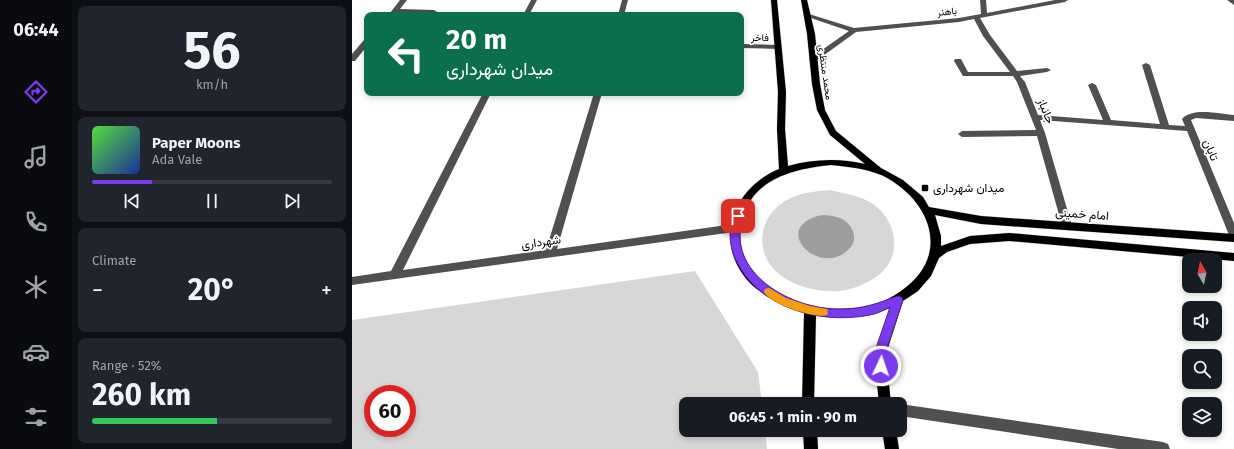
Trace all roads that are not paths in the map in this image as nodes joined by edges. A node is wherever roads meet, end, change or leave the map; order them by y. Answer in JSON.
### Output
{"nodes":[{"id":1,"x":404,"y":0,"type":"edge"},
{"id":2,"x":534,"y":0,"type":"edge"},
{"id":3,"x":625,"y":0,"type":"edge"},
{"id":4,"x":774,"y":0,"type":"edge"},
{"id":5,"x":804,"y":0,"type":"edge"},
{"id":6,"x":983,"y":0,"type":"edge"},
{"id":7,"x":1065,"y":0,"type":"edge"},
{"id":8,"x":1230,"y":0,"type":"edge"},
{"id":9,"x":1234,"y":3,"type":"edge"},
{"id":10,"x":394,"y":12,"type":"edge"},
{"id":11,"x":528,"y":12,"type":"edge"},
{"id":12,"x":622,"y":12,"type":"edge"},
{"id":13,"x":807,"y":15,"type":"junction"},
{"id":14,"x":984,"y":15,"type":"junction"},
{"id":15,"x":976,"y":17,"type":"junction"},
{"id":16,"x":854,"y":30,"type":"junction"},
{"id":17,"x":364,"y":45,"type":"edge"},
{"id":18,"x":744,"y":46,"type":"edge"},
{"id":19,"x":778,"y":47,"type":"junction"},
{"id":20,"x":352,"y":59,"type":"edge"},
{"id":21,"x":813,"y":59,"type":"junction"},
{"id":22,"x":958,"y":61,"type":"dead end"},
{"id":23,"x":1146,"y":65,"type":"dead end"},
{"id":24,"x":1047,"y":70,"type":"dead end"},
{"id":25,"x":1015,"y":74,"type":"junction"},
{"id":26,"x":1092,"y":85,"type":"dead end"},
{"id":27,"x":485,"y":96,"type":"edge"},
{"id":28,"x":597,"y":96,"type":"edge"},
{"id":29,"x":1035,"y":117,"type":"junction"},
{"id":30,"x":1234,"y":118,"type":"edge"},
{"id":31,"x":1108,"y":122,"type":"junction"},
{"id":32,"x":1165,"y":127,"type":"junction"},
{"id":33,"x":1190,"y":129,"type":"junction"},
{"id":34,"x":1041,"y":133,"type":"junction"},
{"id":35,"x":962,"y":134,"type":"dead end"},
{"id":36,"x":784,"y":171,"type":"junction"},
{"id":37,"x":879,"y":171,"type":"junction"},
{"id":38,"x":928,"y":210,"type":"junction"},
{"id":39,"x":1067,"y":226,"type":"junction"},
{"id":40,"x":734,"y":228,"type":"junction"},
{"id":41,"x":1234,"y":236,"type":"edge"},
{"id":42,"x":550,"y":254,"type":"junction"},
{"id":43,"x":935,"y":255,"type":"junction"},
{"id":44,"x":1234,"y":257,"type":"edge"},
{"id":45,"x":394,"y":276,"type":"junction"},
{"id":46,"x":352,"y":281,"type":"edge"},
{"id":47,"x":898,"y":300,"type":"junction"},
{"id":48,"x":810,"y":310,"type":"junction"},
{"id":49,"x":808,"y":397,"type":"edge"},
{"id":50,"x":884,"y":397,"type":"edge"},
{"id":51,"x":907,"y":411,"type":"edge"},
{"id":52,"x":810,"y":437,"type":"edge"},
{"id":53,"x":890,"y":437,"type":"edge"},
{"id":54,"x":811,"y":449,"type":"edge"},
{"id":55,"x":892,"y":449,"type":"edge"},
{"id":56,"x":1162,"y":449,"type":"edge"}],
"edges":[{"from":1,"to":10,"type":"street"},
{"from":2,"to":11,"type":"street"},
{"from":3,"to":12,"type":"street"},
{"from":4,"to":19,"type":"main road"},
{"from":5,"to":13,"type":"main road","name":"محمد منتظری"},
{"from":6,"to":14,"type":"street"},
{"from":7,"to":14,"type":"street","name":"باهنر"},
{"from":8,"to":9,"type":"street"},
{"from":13,"to":16,"type":"street"},
{"from":13,"to":21,"type":"main road","name":"محمد منتظری"},
{"from":14,"to":15,"type":"street","name":"باهنر"},
{"from":15,"to":16,"type":"street","name":"باهنر"},
{"from":15,"to":25,"type":"street","name":"جانباز"},
{"from":16,"to":21,"type":"street"},
{"from":17,"to":20,"type":"street"},
{"from":18,"to":19,"type":"street","name":"فاخر"},
{"from":19,"to":36,"type":"main road"},
{"from":21,"to":37,"type":"main road","name":"محمد منتظری"},
{"from":22,"to":25,"type":"street"},
{"from":23,"to":32,"type":"street"},
{"from":24,"to":25,"type":"street"},
{"from":25,"to":29,"type":"street","name":"جانباز"},
{"from":26,"to":31,"type":"street"},
{"from":27,"to":45,"type":"street"},
{"from":28,"to":42,"type":"street"},
{"from":29,"to":31,"type":"street"},
{"from":29,"to":34,"type":"street","name":"جانباز"},
{"from":30,"to":33,"type":"street","name":"تابان"},
{"from":31,"to":32,"type":"street"},
{"from":32,"to":33,"type":"street"},
{"from":33,"to":41,"type":"street","name":"تابان"},
{"from":34,"to":35,"type":"street"},
{"from":34,"to":39,"type":"street","name":"جانباز"},
{"from":36,"to":37,"type":"main road"},
{"from":36,"to":40,"type":"main road"},
{"from":37,"to":38,"type":"main road"},
{"from":38,"to":39,"type":"main road","name":"امام خمینی"},
{"from":38,"to":43,"type":"main road"},
{"from":39,"to":41,"type":"main road","name":"امام خمینی"},
{"from":40,"to":42,"type":"street","name":"شهرداری"},
{"from":40,"to":48,"type":"main road"},
{"from":42,"to":45,"type":"street","name":"شهرداری"},
{"from":43,"to":44,"type":"main road"},
{"from":43,"to":47,"type":"main road"},
{"from":45,"to":46,"type":"street","name":"شهرداری"},
{"from":47,"to":48,"type":"main road"},
{"from":47,"to":50,"type":"main road"},
{"from":48,"to":49,"type":"main road"},
{"from":51,"to":56,"type":"street"},
{"from":52,"to":54,"type":"main road"},
{"from":53,"to":55,"type":"main road"}]}
